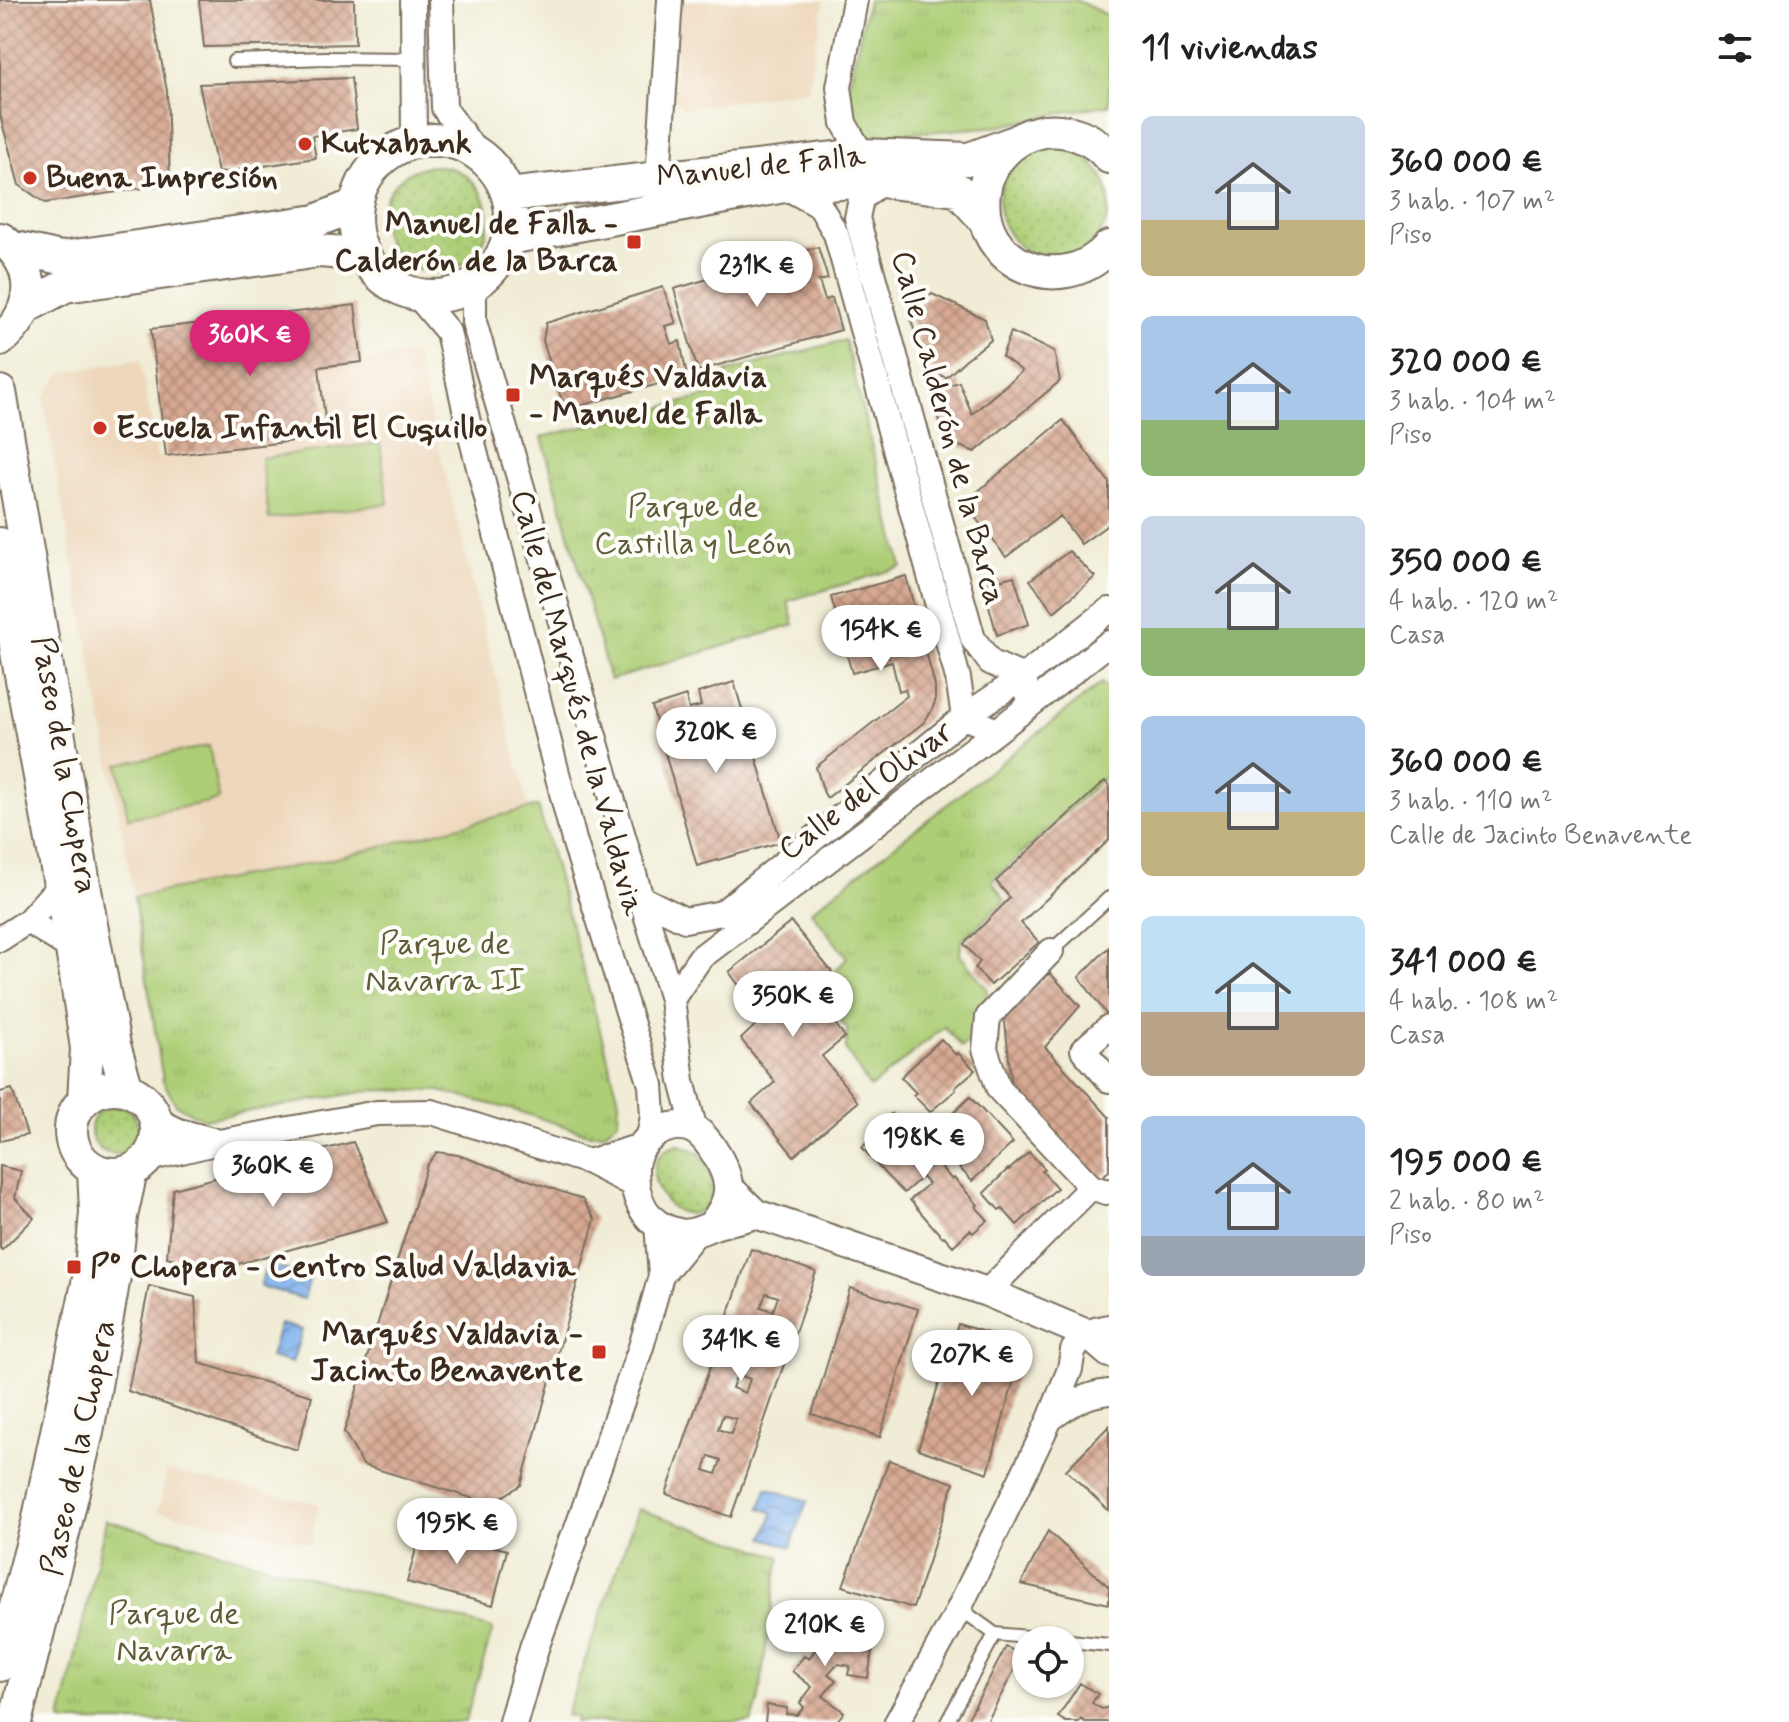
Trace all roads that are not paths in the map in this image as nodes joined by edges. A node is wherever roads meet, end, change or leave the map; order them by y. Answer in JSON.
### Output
{"nodes":[{"id":1,"x":413,"y":0,"type":"edge"},
{"id":2,"x":441,"y":0,"type":"edge"},
{"id":3,"x":670,"y":0,"type":"edge"},
{"id":4,"x":855,"y":0,"type":"edge"},
{"id":5,"x":414,"y":59,"type":"junction"},
{"id":6,"x":234,"y":61,"type":"dead end"},
{"id":7,"x":414,"y":142,"type":"junction"},
{"id":8,"x":1012,"y":143,"type":"junction"},
{"id":9,"x":1103,"y":143,"type":"edge"},
{"id":10,"x":475,"y":151,"type":"junction"},
{"id":11,"x":862,"y":155,"type":"junction"},
{"id":12,"x":658,"y":178,"type":"junction"},
{"id":13,"x":882,"y":181,"type":"junction"},
{"id":14,"x":784,"y":186,"type":"junction"},
{"id":15,"x":508,"y":195,"type":"junction"},
{"id":16,"x":355,"y":205,"type":"junction"},
{"id":17,"x":985,"y":220,"type":"junction"},
{"id":18,"x":509,"y":238,"type":"junction"},
{"id":19,"x":6,"y":243,"type":"edge"},
{"id":20,"x":364,"y":255,"type":"junction"},
{"id":21,"x":1102,"y":261,"type":"edge"},
{"id":22,"x":474,"y":285,"type":"junction"},
{"id":23,"x":417,"y":295,"type":"junction"},
{"id":24,"x":26,"y":307,"type":"junction"},
{"id":25,"x":1,"y":346,"type":"edge"},
{"id":26,"x":0,"y":392,"type":"edge"},
{"id":27,"x":0,"y":544,"type":"edge"},
{"id":28,"x":1109,"y":610,"type":"edge"},
{"id":29,"x":6,"y":636,"type":"edge"},
{"id":30,"x":1109,"y":643,"type":"edge"},
{"id":31,"x":1023,"y":677,"type":"junction"},
{"id":32,"x":12,"y":682,"type":"edge"},
{"id":33,"x":1031,"y":704,"type":"junction"},
{"id":34,"x":964,"y":717,"type":"junction"},
{"id":35,"x":997,"y":731,"type":"junction"},
{"id":36,"x":61,"y":884,"type":"junction"},
{"id":37,"x":641,"y":898,"type":"junction"},
{"id":38,"x":1109,"y":898,"type":"edge"},
{"id":39,"x":28,"y":921,"type":"junction"},
{"id":40,"x":0,"y":939,"type":"edge"},
{"id":41,"x":72,"y":949,"type":"junction"},
{"id":42,"x":1051,"y":951,"type":"joint"},
{"id":43,"x":672,"y":999,"type":"junction"},
{"id":44,"x":1109,"y":1027,"type":"edge"},
{"id":45,"x":1109,"y":1080,"type":"edge"},
{"id":46,"x":127,"y":1090,"type":"junction"},
{"id":47,"x":84,"y":1100,"type":"junction"},
{"id":48,"x":156,"y":1120,"type":"junction"},
{"id":49,"x":695,"y":1130,"type":"junction"},
{"id":50,"x":219,"y":1142,"type":"junction"},
{"id":51,"x":645,"y":1142,"type":"junction"},
{"id":52,"x":589,"y":1162,"type":"junction"},
{"id":53,"x":139,"y":1165,"type":"junction"},
{"id":54,"x":94,"y":1170,"type":"junction"},
{"id":55,"x":634,"y":1185,"type":"junction"},
{"id":56,"x":728,"y":1187,"type":"junction"},
{"id":57,"x":1100,"y":1189,"type":"edge"},
{"id":58,"x":756,"y":1214,"type":"junction"},
{"id":59,"x":657,"y":1224,"type":"junction"},
{"id":60,"x":704,"y":1229,"type":"junction"},
{"id":61,"x":661,"y":1276,"type":"junction"},
{"id":62,"x":987,"y":1292,"type":"junction"},
{"id":63,"x":1098,"y":1331,"type":"edge"},
{"id":64,"x":1109,"y":1353,"type":"edge"},
{"id":65,"x":1070,"y":1369,"type":"junction"},
{"id":66,"x":1103,"y":1393,"type":"edge"},
{"id":67,"x":1050,"y":1419,"type":"junction"},
{"id":68,"x":573,"y":1540,"type":"junction"},
{"id":69,"x":959,"y":1608,"type":"junction"},
{"id":70,"x":995,"y":1634,"type":"junction"},
{"id":71,"x":1012,"y":1636,"type":"edge"},
{"id":72,"x":1084,"y":1642,"type":"edge"},
{"id":73,"x":1109,"y":1645,"type":"edge"},
{"id":74,"x":0,"y":1665,"type":"edge"},
{"id":75,"x":15,"y":1722,"type":"edge"},
{"id":76,"x":513,"y":1722,"type":"edge"},
{"id":77,"x":525,"y":1722,"type":"edge"},
{"id":78,"x":897,"y":1722,"type":"edge"},
{"id":79,"x":947,"y":1722,"type":"edge"}],
"edges":[{"from":1,"to":5,"type":"street"},
{"from":2,"to":10,"type":"street"},
{"from":3,"to":12,"type":"street"},
{"from":4,"to":11,"type":"street"},
{"from":5,"to":6,"type":"lane"},
{"from":5,"to":7,"type":"street"},
{"from":7,"to":10,"type":"main road"},
{"from":7,"to":16,"type":"main road"},
{"from":8,"to":9,"type":"main road","name":"Manuel de Falla"},
{"from":8,"to":11,"type":"main road","name":"Manuel de Falla"},
{"from":8,"to":17,"type":"main road"},
{"from":10,"to":15,"type":"main road"},
{"from":11,"to":12,"type":"main road","name":"Manuel de Falla"},
{"from":12,"to":15,"type":"main road","name":"Manuel de Falla"},
{"from":13,"to":14,"type":"main road","name":"Manuel de Falla"},
{"from":13,"to":17,"type":"main road","name":"Manuel de Falla"},
{"from":13,"to":31,"type":"street","name":"Calle Calderón de la Barca"},
{"from":14,"to":18,"type":"main road","name":"Manuel de Falla"},
{"from":14,"to":34,"type":"street","name":"Calle Calderón de la Barca"},
{"from":15,"to":18,"type":"main road"},
{"from":16,"to":19,"type":"main road"},
{"from":16,"to":20,"type":"main road"},
{"from":17,"to":21,"type":"main road","name":"Manuel de Falla"},
{"from":18,"to":22,"type":"main road"},
{"from":19,"to":24,"type":"main road"},
{"from":20,"to":23,"type":"main road"},
{"from":20,"to":24,"type":"main road"},
{"from":22,"to":23,"type":"main road"},
{"from":22,"to":37,"type":"street","name":"Calle del Marqués de la Valdavia"},
{"from":23,"to":51,"type":"street","name":"Calle del Marqués de la Valdavia"},
{"from":24,"to":25,"type":"main road"},
{"from":26,"to":46,"type":"main road","name":"Paseo de la Chopera"},
{"from":27,"to":29,"type":"main road","name":"Paseo de la Chopera"},
{"from":28,"to":31,"type":"street","name":"Calle del Olivar"},
{"from":29,"to":32,"type":"main road","name":"Paseo de la Chopera"},
{"from":30,"to":33,"type":"street","name":"Calle del Olivar"},
{"from":31,"to":33,"type":"street"},
{"from":31,"to":34,"type":"street","name":"Calle del Olivar"},
{"from":32,"to":36,"type":"main road","name":"Paseo de la Chopera"},
{"from":33,"to":35,"type":"street","name":"Calle del Olivar"},
{"from":34,"to":35,"type":"street"},
{"from":34,"to":37,"type":"street","name":"Calle del Olivar"},
{"from":35,"to":43,"type":"street","name":"Calle del Olivar"},
{"from":36,"to":39,"type":"street"},
{"from":36,"to":41,"type":"main road","name":"Paseo de la Chopera"},
{"from":37,"to":43,"type":"street","name":"Calle del Marqués de la Valdavia"},
{"from":38,"to":42,"type":"lane"},
{"from":39,"to":40,"type":"street"},
{"from":39,"to":41,"type":"street"},
{"from":41,"to":47,"type":"main road","name":"Paseo de la Chopera"},
{"from":42,"to":57,"type":"street"},
{"from":43,"to":49,"type":"street","name":"Calle del Marqués de la Valdavia"},
{"from":44,"to":45,"type":"street"},
{"from":46,"to":47,"type":"main road"},
{"from":46,"to":48,"type":"main road"},
{"from":47,"to":54,"type":"main road"},
{"from":48,"to":50,"type":"street"},
{"from":48,"to":53,"type":"main road"},
{"from":49,"to":51,"type":"street"},
{"from":49,"to":56,"type":"street"},
{"from":50,"to":52,"type":"street"},
{"from":50,"to":53,"type":"street"},
{"from":51,"to":52,"type":"street"},
{"from":51,"to":55,"type":"street"},
{"from":52,"to":55,"type":"street"},
{"from":53,"to":54,"type":"main road"},
{"from":53,"to":75,"type":"main road","name":"Paseo de la Chopera"},
{"from":54,"to":74,"type":"main road","name":"Paseo de la Chopera"},
{"from":55,"to":59,"type":"street"},
{"from":56,"to":58,"type":"street"},
{"from":56,"to":60,"type":"street"},
{"from":57,"to":62,"type":"street"},
{"from":58,"to":60,"type":"street"},
{"from":58,"to":62,"type":"street"},
{"from":59,"to":60,"type":"street"},
{"from":59,"to":61,"type":"street"},
{"from":60,"to":61,"type":"street"},
{"from":61,"to":68,"type":"street"},
{"from":62,"to":63,"type":"street"},
{"from":63,"to":64,"type":"street"},
{"from":63,"to":65,"type":"street"},
{"from":65,"to":66,"type":"street"},
{"from":65,"to":67,"type":"street"},
{"from":66,"to":67,"type":"street"},
{"from":67,"to":69,"type":"street"},
{"from":68,"to":76,"type":"street"},
{"from":68,"to":77,"type":"street"},
{"from":69,"to":70,"type":"lane"},
{"from":69,"to":78,"type":"street"},
{"from":70,"to":71,"type":"lane"},
{"from":70,"to":79,"type":"lane"},
{"from":72,"to":73,"type":"lane"}]}
